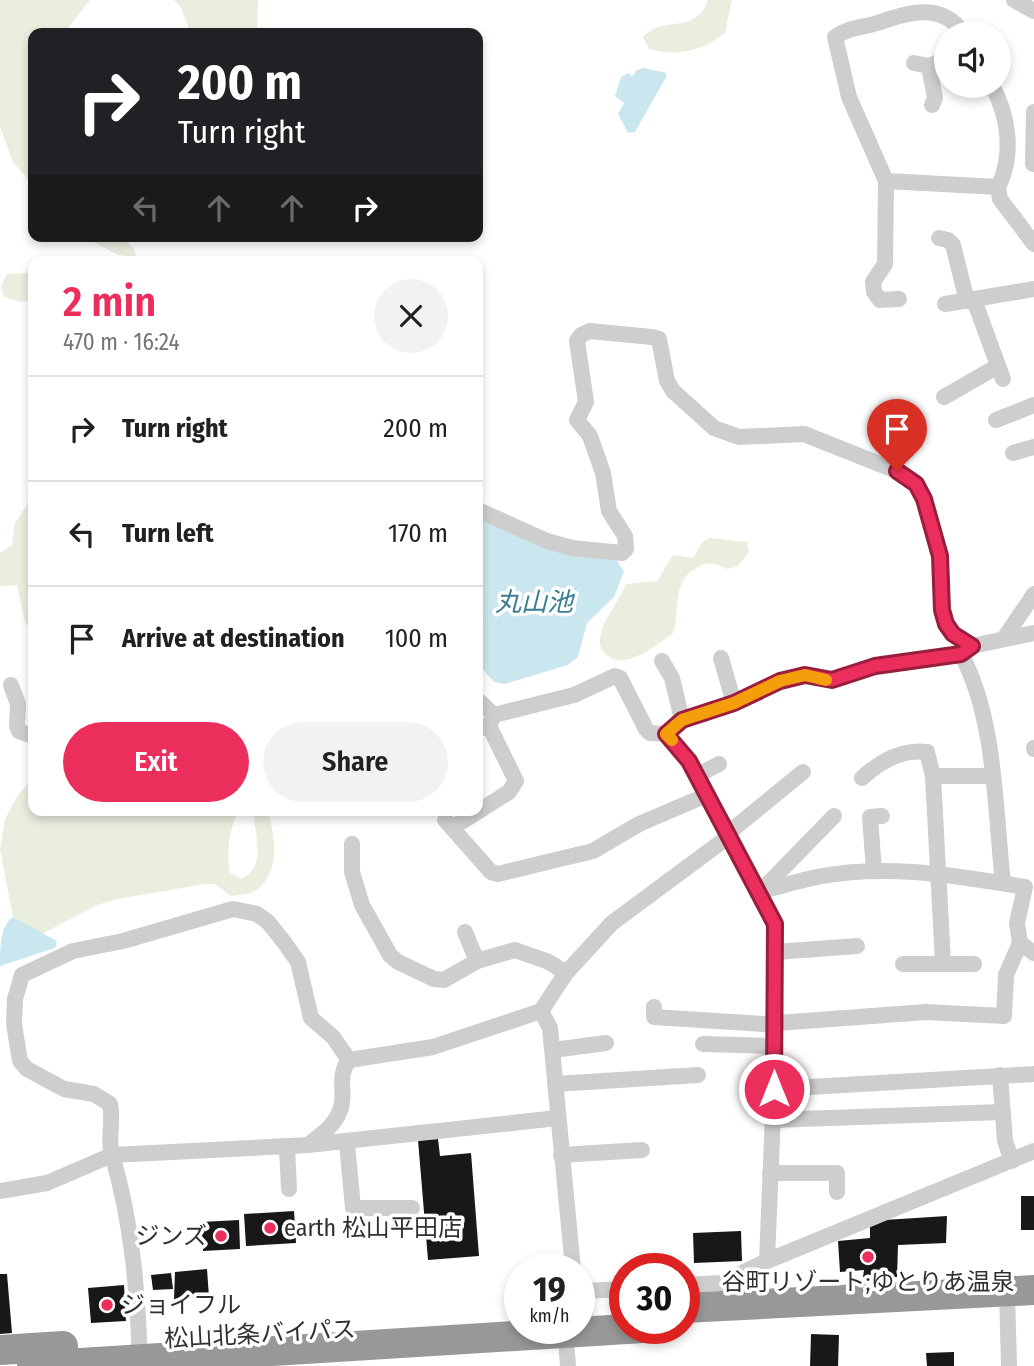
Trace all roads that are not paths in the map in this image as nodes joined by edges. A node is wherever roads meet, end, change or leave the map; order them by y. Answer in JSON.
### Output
{"nodes":[{"id":1,"x":1014,"y":0,"type":"edge"},
{"id":2,"x":923,"y":6,"type":"edge"},
{"id":3,"x":1034,"y":11,"type":"edge"},
{"id":4,"x":954,"y":21,"type":"edge"},
{"id":5,"x":934,"y":62,"type":"edge"},
{"id":6,"x":934,"y":95,"type":"edge"},
{"id":7,"x":935,"y":98,"type":"edge"},
{"id":8,"x":997,"y":98,"type":"edge"},
{"id":9,"x":932,"y":104,"type":"dead end"},
{"id":10,"x":1034,"y":112,"type":"edge"},
{"id":11,"x":1033,"y":164,"type":"edge"},
{"id":12,"x":1006,"y":172,"type":"junction"},
{"id":13,"x":886,"y":181,"type":"junction"},
{"id":14,"x":998,"y":187,"type":"junction"},
{"id":15,"x":939,"y":238,"type":"dead end"},
{"id":16,"x":1034,"y":244,"type":"edge"},
{"id":17,"x":1034,"y":289,"type":"edge"},
{"id":18,"x":899,"y":299,"type":"dead end"},
{"id":19,"x":971,"y":300,"type":"junction"},
{"id":20,"x":945,"y":304,"type":"dead end"},
{"id":21,"x":944,"y":397,"type":"dead end"},
{"id":22,"x":1034,"y":405,"type":"edge"},
{"id":23,"x":996,"y":421,"type":"dead end"},
{"id":24,"x":1034,"y":447,"type":"edge"},
{"id":25,"x":1013,"y":453,"type":"dead end"},
{"id":26,"x":483,"y":512,"type":"edge"},
{"id":27,"x":1034,"y":594,"type":"edge"},
{"id":28,"x":1034,"y":633,"type":"edge"},
{"id":29,"x":1005,"y":637,"type":"junction"},
{"id":30,"x":966,"y":650,"type":"junction"},
{"id":31,"x":721,"y":658,"type":"dead end"},
{"id":32,"x":662,"y":661,"type":"dead end"},
{"id":33,"x":12,"y":685,"type":"dead end"},
{"id":34,"x":734,"y":703,"type":"junction"},
{"id":35,"x":682,"y":720,"type":"junction"},
{"id":36,"x":487,"y":724,"type":"edge"},
{"id":37,"x":28,"y":734,"type":"edge"},
{"id":38,"x":666,"y":734,"type":"junction"},
{"id":39,"x":719,"y":764,"type":"dead end"},
{"id":40,"x":803,"y":772,"type":"dead end"},
{"id":41,"x":696,"y":776,"type":"junction"},
{"id":42,"x":933,"y":776,"type":"junction"},
{"id":43,"x":991,"y":776,"type":"junction"},
{"id":44,"x":862,"y":778,"type":"dead end"},
{"id":45,"x":707,"y":794,"type":"junction"},
{"id":46,"x":483,"y":806,"type":"edge"},
{"id":47,"x":463,"y":816,"type":"edge"},
{"id":48,"x":834,"y":816,"type":"dead end"},
{"id":49,"x":882,"y":816,"type":"dead end"},
{"id":50,"x":728,"y":836,"type":"junction"},
{"id":51,"x":352,"y":844,"type":"dead end"},
{"id":52,"x":874,"y":871,"type":"junction"},
{"id":53,"x":939,"y":875,"type":"junction"},
{"id":54,"x":1030,"y":881,"type":"edge"},
{"id":55,"x":1003,"y":883,"type":"junction"},
{"id":56,"x":760,"y":892,"type":"junction"},
{"id":57,"x":465,"y":932,"type":"dead end"},
{"id":58,"x":1020,"y":943,"type":"junction"},
{"id":59,"x":857,"y":946,"type":"dead end"},
{"id":60,"x":776,"y":952,"type":"junction"},
{"id":61,"x":1034,"y":953,"type":"edge"},
{"id":62,"x":477,"y":961,"type":"junction"},
{"id":63,"x":943,"y":963,"type":"junction"},
{"id":64,"x":903,"y":964,"type":"dead end"},
{"id":65,"x":974,"y":964,"type":"dead end"},
{"id":66,"x":566,"y":973,"type":"junction"},
{"id":67,"x":654,"y":1007,"type":"dead end"},
{"id":68,"x":541,"y":1012,"type":"junction"},
{"id":69,"x":775,"y":1023,"type":"junction"},
{"id":70,"x":607,"y":1043,"type":"dead end"},
{"id":71,"x":703,"y":1044,"type":"dead end"},
{"id":72,"x":775,"y":1046,"type":"junction"},
{"id":73,"x":553,"y":1050,"type":"junction"},
{"id":74,"x":349,"y":1060,"type":"junction"},
{"id":75,"x":1000,"y":1074,"type":"junction"},
{"id":76,"x":1034,"y":1074,"type":"edge"},
{"id":77,"x":698,"y":1075,"type":"dead end"},
{"id":78,"x":555,"y":1084,"type":"junction"},
{"id":79,"x":774,"y":1089,"type":"junction"},
{"id":80,"x":1001,"y":1111,"type":"junction"},
{"id":81,"x":558,"y":1118,"type":"junction"},
{"id":82,"x":772,"y":1120,"type":"junction"},
{"id":83,"x":347,"y":1143,"type":"junction"},
{"id":84,"x":309,"y":1145,"type":"junction"},
{"id":85,"x":287,"y":1148,"type":"junction"},
{"id":86,"x":642,"y":1150,"type":"dead end"},
{"id":87,"x":1034,"y":1151,"type":"edge"},
{"id":88,"x":112,"y":1155,"type":"junction"},
{"id":89,"x":561,"y":1155,"type":"junction"},
{"id":90,"x":1012,"y":1161,"type":"junction"},
{"id":91,"x":770,"y":1173,"type":"junction"},
{"id":92,"x":289,"y":1189,"type":"dead end"},
{"id":93,"x":0,"y":1191,"type":"edge"},
{"id":94,"x":837,"y":1192,"type":"dead end"},
{"id":95,"x":412,"y":1208,"type":"dead end"},
{"id":96,"x":571,"y":1253,"type":"edge"},
{"id":97,"x":767,"y":1261,"type":"junction"},
{"id":98,"x":700,"y":1289,"type":"edge"},
{"id":99,"x":722,"y":1295,"type":"junction"},
{"id":100,"x":1021,"y":1299,"type":"edge"},
{"id":101,"x":700,"y":1303,"type":"edge"},
{"id":102,"x":504,"y":1320,"type":"edge"},
{"id":103,"x":504,"y":1321,"type":"edge"},
{"id":104,"x":700,"y":1324,"type":"edge"},
{"id":105,"x":572,"y":1344,"type":"edge"},
{"id":106,"x":0,"y":1350,"type":"edge"},
{"id":107,"x":140,"y":1355,"type":"edge"},
{"id":108,"x":32,"y":1366,"type":"edge"},
{"id":109,"x":568,"y":1366,"type":"edge"},
{"id":110,"x":1009,"y":1366,"type":"edge"}],
"edges":[{"from":1,"to":3,"type":"street"},
{"from":2,"to":4,"type":"street"},
{"from":2,"to":13,"type":"street"},
{"from":5,"to":6,"type":"street"},
{"from":7,"to":9,"type":"street"},
{"from":8,"to":12,"type":"street"},
{"from":10,"to":11,"type":"street"},
{"from":11,"to":12,"type":"street"},
{"from":12,"to":14,"type":"street"},
{"from":13,"to":14,"type":"street"},
{"from":13,"to":18,"type":"street"},
{"from":14,"to":16,"type":"street"},
{"from":15,"to":19,"type":"street"},
{"from":17,"to":19,"type":"street"},
{"from":19,"to":20,"type":"street"},
{"from":19,"to":21,"type":"street"},
{"from":22,"to":23,"type":"street"},
{"from":24,"to":25,"type":"street"},
{"from":26,"to":30,"type":"street"},
{"from":27,"to":29,"type":"street"},
{"from":28,"to":29,"type":"street"},
{"from":29,"to":30,"type":"street"},
{"from":30,"to":34,"type":"street"},
{"from":30,"to":43,"type":"street"},
{"from":31,"to":34,"type":"street"},
{"from":32,"to":35,"type":"street"},
{"from":33,"to":37,"type":"street"},
{"from":34,"to":35,"type":"street"},
{"from":35,"to":38,"type":"street"},
{"from":36,"to":38,"type":"street"},
{"from":36,"to":46,"type":"street"},
{"from":38,"to":41,"type":"street"},
{"from":39,"to":41,"type":"street"},
{"from":40,"to":50,"type":"street"},
{"from":41,"to":45,"type":"street"},
{"from":42,"to":43,"type":"street"},
{"from":42,"to":44,"type":"street"},
{"from":42,"to":53,"type":"street"},
{"from":43,"to":55,"type":"street"},
{"from":45,"to":47,"type":"street"},
{"from":45,"to":50,"type":"street"},
{"from":48,"to":56,"type":"street"},
{"from":49,"to":52,"type":"street"},
{"from":50,"to":56,"type":"street"},
{"from":50,"to":66,"type":"street"},
{"from":51,"to":62,"type":"street"},
{"from":52,"to":53,"type":"street"},
{"from":52,"to":56,"type":"street"},
{"from":53,"to":55,"type":"street"},
{"from":53,"to":63,"type":"street"},
{"from":54,"to":55,"type":"street"},
{"from":54,"to":58,"type":"street"},
{"from":56,"to":60,"type":"street"},
{"from":57,"to":62,"type":"street"},
{"from":58,"to":61,"type":"street"},
{"from":58,"to":69,"type":"street"},
{"from":59,"to":60,"type":"street"},
{"from":60,"to":69,"type":"street"},
{"from":62,"to":66,"type":"street"},
{"from":63,"to":64,"type":"street"},
{"from":63,"to":65,"type":"street"},
{"from":66,"to":68,"type":"street"},
{"from":67,"to":69,"type":"street"},
{"from":68,"to":73,"type":"street"},
{"from":68,"to":74,"type":"street"},
{"from":69,"to":72,"type":"street"},
{"from":70,"to":73,"type":"street"},
{"from":71,"to":72,"type":"street"},
{"from":72,"to":79,"type":"street"},
{"from":73,"to":78,"type":"street"},
{"from":74,"to":84,"type":"street"},
{"from":74,"to":88,"type":"street"},
{"from":75,"to":76,"type":"street"},
{"from":75,"to":79,"type":"street"},
{"from":75,"to":80,"type":"street"},
{"from":77,"to":78,"type":"street"},
{"from":78,"to":81,"type":"street"},
{"from":79,"to":82,"type":"street"},
{"from":80,"to":82,"type":"street"},
{"from":80,"to":90,"type":"street"},
{"from":81,"to":83,"type":"street"},
{"from":81,"to":89,"type":"street"},
{"from":82,"to":91,"type":"street"},
{"from":83,"to":84,"type":"street"},
{"from":83,"to":95,"type":"street"},
{"from":84,"to":85,"type":"street"},
{"from":85,"to":88,"type":"street"},
{"from":85,"to":92,"type":"street"},
{"from":86,"to":89,"type":"street"},
{"from":87,"to":90,"type":"street"},
{"from":88,"to":93,"type":"street"},
{"from":88,"to":107,"type":"street"},
{"from":89,"to":96,"type":"street"},
{"from":90,"to":97,"type":"street"},
{"from":91,"to":94,"type":"street"},
{"from":91,"to":97,"type":"street"},
{"from":97,"to":99,"type":"street"},
{"from":98,"to":99,"type":"street"},
{"from":99,"to":100,"type":"highway"},
{"from":99,"to":101,"type":"highway"},
{"from":100,"to":104,"type":"highway"},
{"from":100,"to":110,"type":"street"},
{"from":102,"to":107,"type":"highway","name":"松山北条バイパス"},
{"from":103,"to":107,"type":"highway","name":"松山北条バイパス"},
{"from":105,"to":109,"type":"street"},
{"from":106,"to":107,"type":"highway","name":"松山北条バイパス"},
{"from":107,"to":108,"type":"highway","name":"松山北条バイパス"}]}
